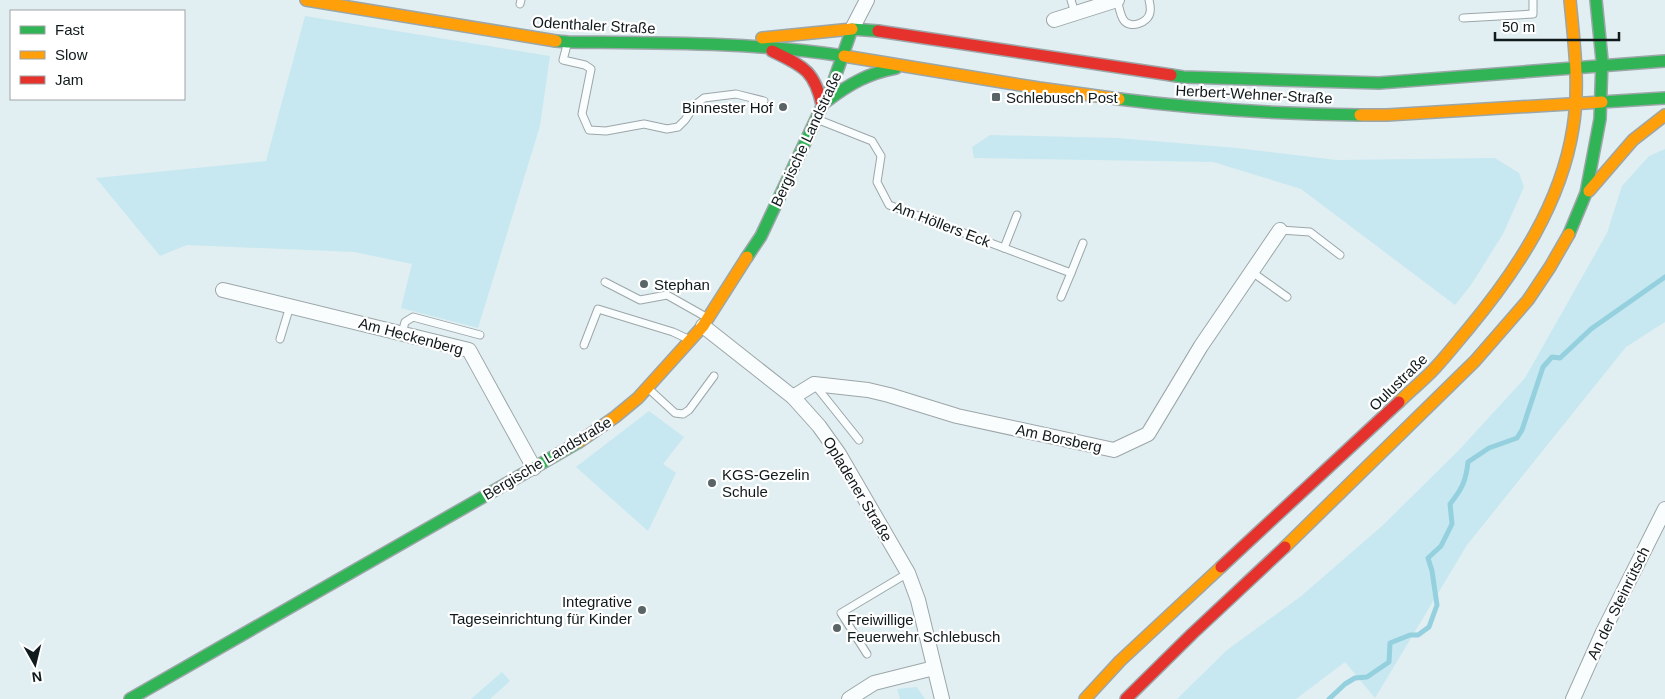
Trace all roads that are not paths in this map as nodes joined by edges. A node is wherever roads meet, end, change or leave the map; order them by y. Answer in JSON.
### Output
{"nodes":[{"id":1,"x":306,"y":0,"type":"edge"},
{"id":2,"x":867,"y":0,"type":"edge"},
{"id":3,"x":1117,"y":0,"type":"edge"},
{"id":4,"x":1149,"y":0,"type":"edge"},
{"id":5,"x":1533,"y":0,"type":"edge"},
{"id":6,"x":1570,"y":0,"type":"edge"},
{"id":7,"x":1596,"y":0,"type":"edge"},
{"id":8,"x":322,"y":2,"type":"edge"},
{"id":9,"x":1073,"y":6,"type":"edge"},
{"id":10,"x":1463,"y":18,"type":"dead end"},
{"id":11,"x":1054,"y":20,"type":"dead end"},
{"id":12,"x":852,"y":30,"type":"junction"},
{"id":13,"x":568,"y":42,"type":"junction"},
{"id":14,"x":703,"y":43,"type":"junction"},
{"id":15,"x":766,"y":48,"type":"junction"},
{"id":16,"x":844,"y":56,"type":"junction"},
{"id":17,"x":1665,"y":61,"type":"edge"},
{"id":18,"x":1603,"y":65,"type":"junction"},
{"id":19,"x":904,"y":67,"type":"junction"},
{"id":20,"x":1575,"y":67,"type":"junction"},
{"id":21,"x":1665,"y":98,"type":"edge"},
{"id":22,"x":764,"y":101,"type":"dead end"},
{"id":23,"x":1602,"y":102,"type":"junction"},
{"id":24,"x":1575,"y":104,"type":"junction"},
{"id":25,"x":822,"y":105,"type":"junction"},
{"id":26,"x":1665,"y":115,"type":"edge"},
{"id":27,"x":816,"y":119,"type":"junction"},
{"id":28,"x":1585,"y":197,"type":"junction"},
{"id":29,"x":1017,"y":215,"type":"dead end"},
{"id":30,"x":1280,"y":230,"type":"joint"},
{"id":31,"x":1083,"y":243,"type":"dead end"},
{"id":32,"x":1004,"y":248,"type":"junction"},
{"id":33,"x":1340,"y":255,"type":"dead end"},
{"id":34,"x":1252,"y":272,"type":"junction"},
{"id":35,"x":1071,"y":273,"type":"junction"},
{"id":36,"x":605,"y":282,"type":"dead end"},
{"id":37,"x":223,"y":290,"type":"dead end"},
{"id":38,"x":1061,"y":297,"type":"dead end"},
{"id":39,"x":1287,"y":297,"type":"dead end"},
{"id":40,"x":290,"y":306,"type":"junction"},
{"id":41,"x":706,"y":322,"type":"junction"},
{"id":42,"x":402,"y":333,"type":"junction"},
{"id":43,"x":480,"y":336,"type":"dead end"},
{"id":44,"x":280,"y":339,"type":"dead end"},
{"id":45,"x":690,"y":341,"type":"junction"},
{"id":46,"x":584,"y":345,"type":"dead end"},
{"id":47,"x":714,"y":376,"type":"dead end"},
{"id":48,"x":814,"y":384,"type":"junction"},
{"id":49,"x":648,"y":388,"type":"junction"},
{"id":50,"x":793,"y":397,"type":"junction"},
{"id":51,"x":859,"y":440,"type":"dead end"},
{"id":52,"x":534,"y":468,"type":"junction"},
{"id":53,"x":1665,"y":509,"type":"edge"},
{"id":54,"x":908,"y":572,"type":"junction"},
{"id":55,"x":867,"y":654,"type":"dead end"},
{"id":56,"x":934,"y":668,"type":"junction"},
{"id":57,"x":130,"y":699,"type":"edge"},
{"id":58,"x":849,"y":699,"type":"edge"},
{"id":59,"x":942,"y":699,"type":"edge"},
{"id":60,"x":1085,"y":699,"type":"edge"},
{"id":61,"x":1126,"y":699,"type":"edge"},
{"id":62,"x":1573,"y":699,"type":"edge"}],
"edges":[{"from":1,"to":8,"type":"main road","name":"Odenthaler Straße"},
{"from":2,"to":12,"type":"street"},
{"from":3,"to":4,"type":"lane"},
{"from":3,"to":9,"type":"street"},
{"from":5,"to":10,"type":"lane"},
{"from":6,"to":20,"type":"main road","name":"Oulustraße"},
{"from":7,"to":18,"type":"main road"},
{"from":8,"to":13,"type":"main road","name":"Odenthaler Straße"},
{"from":9,"to":11,"type":"street"},
{"from":12,"to":14,"type":"main road","name":"Odenthaler Straße"},
{"from":12,"to":16,"type":"main road","name":"Bergische Landstraße"},
{"from":12,"to":20,"type":"main road","name":"Herbert-Wehner-Straße"},
{"from":13,"to":14,"type":"main road","name":"Odenthaler Straße"},
{"from":13,"to":22,"type":"lane"},
{"from":14,"to":15,"type":"main road","name":"Odenthaler Straße"},
{"from":15,"to":16,"type":"main road","name":"Odenthaler Straße"},
{"from":15,"to":25,"type":"main road"},
{"from":16,"to":19,"type":"main road","name":"Herbert-Wehner-Straße"},
{"from":16,"to":25,"type":"main road","name":"Bergische Landstraße"},
{"from":17,"to":18,"type":"main road","name":"Herbert-Wehner-Straße"},
{"from":18,"to":20,"type":"main road","name":"Herbert-Wehner-Straße"},
{"from":18,"to":23,"type":"main road"},
{"from":19,"to":24,"type":"main road","name":"Herbert-Wehner-Straße"},
{"from":19,"to":25,"type":"main road"},
{"from":20,"to":24,"type":"main road","name":"Oulustraße"},
{"from":21,"to":23,"type":"main road","name":"Herbert-Wehner-Straße"},
{"from":23,"to":24,"type":"main road","name":"Herbert-Wehner-Straße"},
{"from":23,"to":28,"type":"main road"},
{"from":24,"to":60,"type":"main road","name":"Oulustraße"},
{"from":25,"to":27,"type":"main road","name":"Bergische Landstraße"},
{"from":26,"to":28,"type":"main road"},
{"from":27,"to":32,"type":"lane","name":"Am Höllers Eck"},
{"from":27,"to":41,"type":"main road","name":"Bergische Landstraße"},
{"from":28,"to":61,"type":"main road"},
{"from":29,"to":32,"type":"lane","name":"Am Höllers Eck"},
{"from":30,"to":33,"type":"lane"},
{"from":30,"to":34,"type":"street","name":"Am Borsberg"},
{"from":31,"to":35,"type":"lane"},
{"from":32,"to":35,"type":"lane","name":"Am Höllers Eck"},
{"from":34,"to":39,"type":"lane"},
{"from":34,"to":48,"type":"street","name":"Am Borsberg"},
{"from":35,"to":38,"type":"lane"},
{"from":36,"to":41,"type":"lane"},
{"from":37,"to":40,"type":"street","name":"Am Heckenberg"},
{"from":40,"to":42,"type":"street","name":"Am Heckenberg"},
{"from":40,"to":44,"type":"lane"},
{"from":41,"to":45,"type":"main road","name":"Bergische Landstraße"},
{"from":41,"to":50,"type":"street","name":"Opladener Straße"},
{"from":42,"to":43,"type":"lane"},
{"from":42,"to":52,"type":"street","name":"Am Heckenberg"},
{"from":45,"to":46,"type":"lane"},
{"from":45,"to":49,"type":"main road","name":"Bergische Landstraße"},
{"from":47,"to":49,"type":"lane"},
{"from":48,"to":50,"type":"street"},
{"from":48,"to":51,"type":"lane"},
{"from":49,"to":52,"type":"main road","name":"Bergische Landstraße"},
{"from":50,"to":54,"type":"street","name":"Opladener Straße"},
{"from":52,"to":57,"type":"main road","name":"Bergische Landstraße"},
{"from":53,"to":62,"type":"street","name":"An der Steinrütsch"},
{"from":54,"to":55,"type":"lane"},
{"from":54,"to":56,"type":"street","name":"Opladener Straße"},
{"from":56,"to":58,"type":"street"},
{"from":56,"to":59,"type":"street","name":"Opladener Straße"}]}
